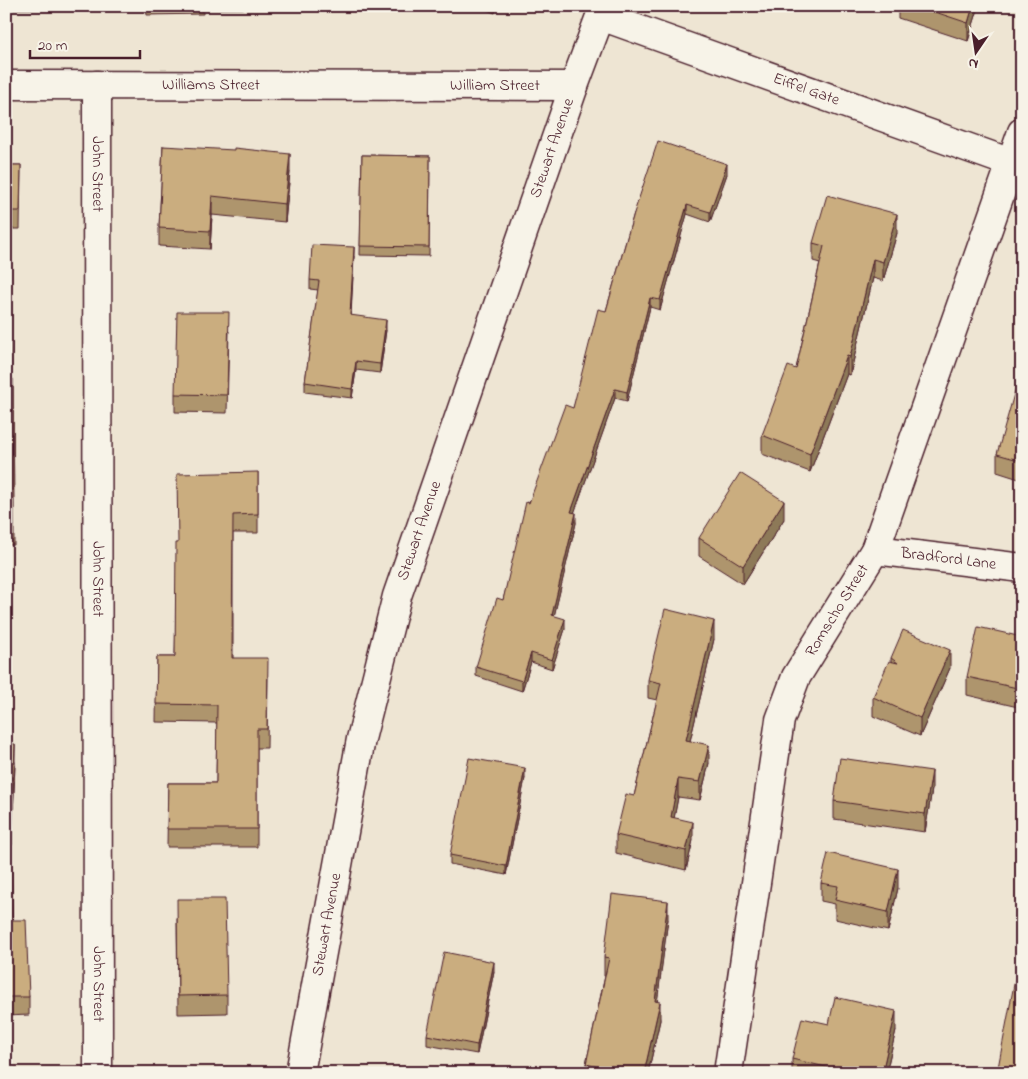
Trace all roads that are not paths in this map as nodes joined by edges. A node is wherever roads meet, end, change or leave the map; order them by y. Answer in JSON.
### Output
{"nodes":[{"id":1,"x":602,"y":11,"type":"edge"},
{"id":2,"x":6,"y":85,"type":"edge"},
{"id":3,"x":97,"y":85,"type":"junction"},
{"id":4,"x":415,"y":86,"type":"joint"},
{"id":5,"x":574,"y":86,"type":"junction"},
{"id":6,"x":1022,"y":132,"type":"edge"},
{"id":7,"x":1011,"y":163,"type":"junction"},
{"id":8,"x":875,"y":550,"type":"junction"},
{"id":9,"x":1022,"y":568,"type":"edge"},
{"id":10,"x":98,"y":1073,"type":"edge"},
{"id":11,"x":300,"y":1073,"type":"edge"},
{"id":12,"x":728,"y":1073,"type":"edge"}],
"edges":[{"from":1,"to":5,"type":"street","name":"Stewart Avenue"},
{"from":1,"to":7,"type":"street","name":"Eiffel Gate"},
{"from":2,"to":3,"type":"street","name":"Williams Street"},
{"from":3,"to":4,"type":"street","name":"Williams Street"},
{"from":3,"to":10,"type":"street","name":"John Street"},
{"from":4,"to":5,"type":"street","name":"William Street"},
{"from":5,"to":11,"type":"street","name":"Stewart Avenue"},
{"from":6,"to":7,"type":"street","name":"Romscho Street"},
{"from":7,"to":8,"type":"street","name":"Romscho Street"},
{"from":8,"to":9,"type":"street","name":"Bradford Lane"},
{"from":8,"to":12,"type":"street","name":"Romscho Street"}]}
